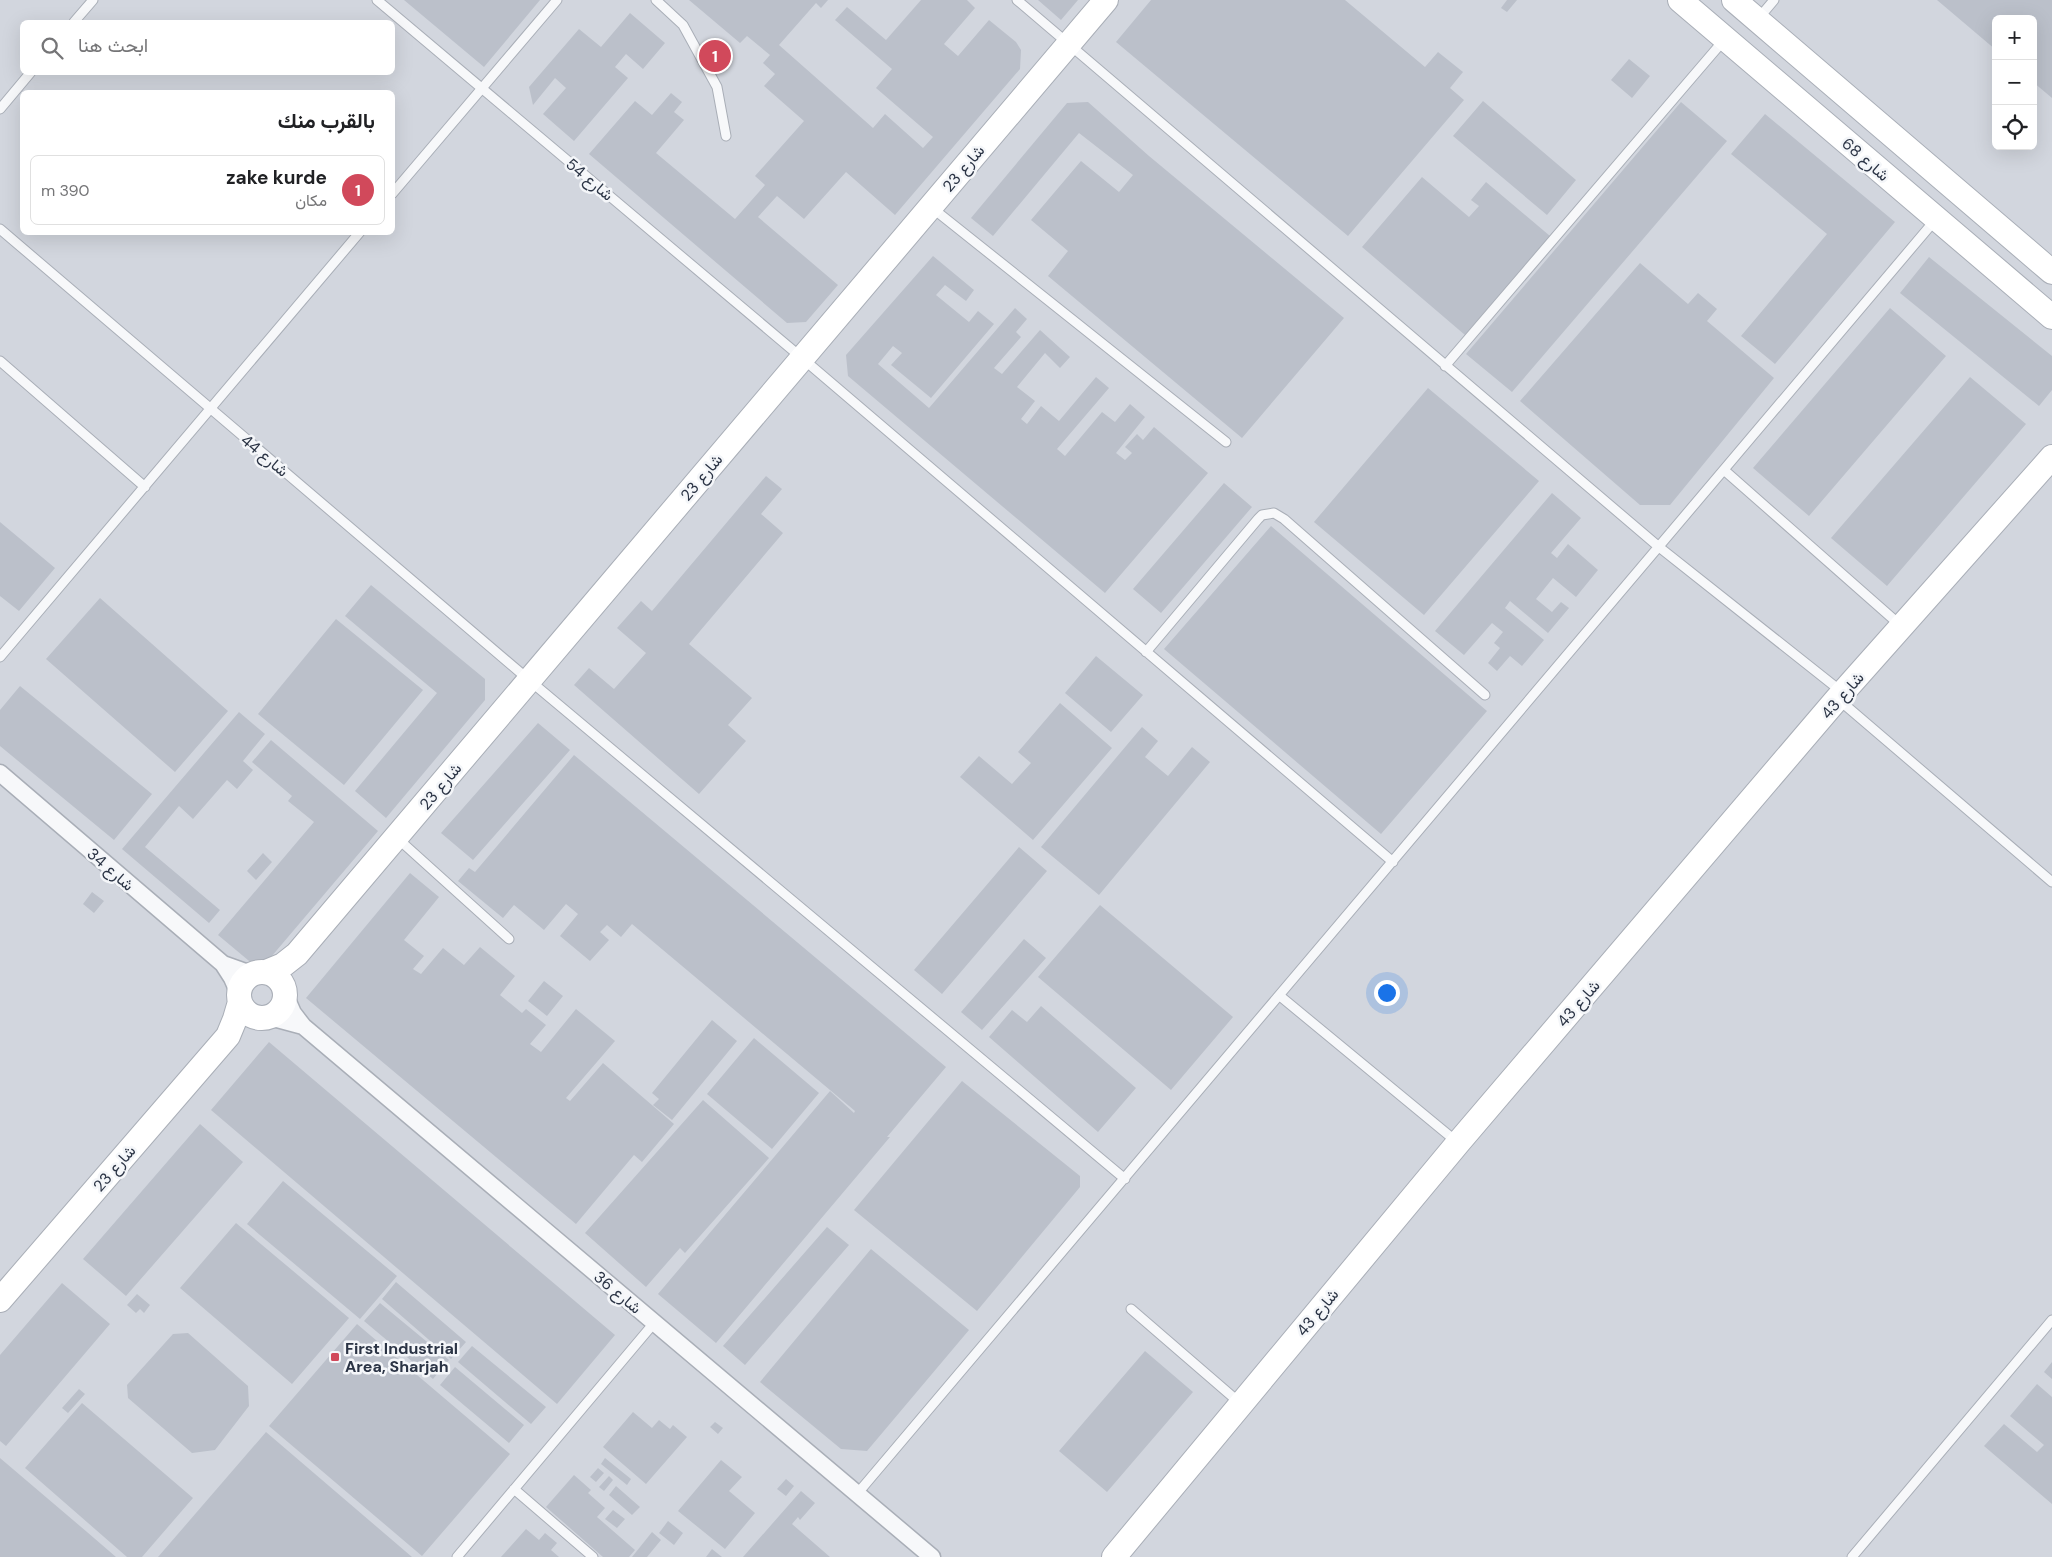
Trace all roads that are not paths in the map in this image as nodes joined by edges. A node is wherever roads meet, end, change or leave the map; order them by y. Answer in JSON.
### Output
{"nodes":[{"id":1,"x":93,"y":0,"type":"edge"},
{"id":2,"x":377,"y":0,"type":"edge"},
{"id":3,"x":557,"y":0,"type":"edge"},
{"id":4,"x":656,"y":0,"type":"edge"},
{"id":5,"x":1017,"y":0,"type":"edge"},
{"id":6,"x":1106,"y":0,"type":"edge"},
{"id":7,"x":1680,"y":0,"type":"edge"},
{"id":8,"x":1734,"y":0,"type":"edge"},
{"id":9,"x":1774,"y":0,"type":"edge"},
{"id":10,"x":76,"y":20,"type":"edge"},
{"id":11,"x":1757,"y":20,"type":"junction"},
{"id":12,"x":1725,"y":38,"type":"junction"},
{"id":13,"x":1068,"y":44,"type":"junction"},
{"id":14,"x":28,"y":75,"type":"edge"},
{"id":15,"x":482,"y":88,"type":"junction"},
{"id":16,"x":0,"y":108,"type":"edge"},
{"id":17,"x":726,"y":136,"type":"dead end"},
{"id":18,"x":395,"y":190,"type":"edge"},
{"id":19,"x":931,"y":206,"type":"junction"},
{"id":20,"x":1936,"y":218,"type":"junction"},
{"id":21,"x":0,"y":229,"type":"edge"},
{"id":22,"x":357,"y":235,"type":"edge"},
{"id":23,"x":2052,"y":272,"type":"edge"},
{"id":24,"x":2052,"y":317,"type":"edge"},
{"id":25,"x":802,"y":358,"type":"junction"},
{"id":26,"x":0,"y":361,"type":"edge"},
{"id":27,"x":1445,"y":366,"type":"junction"},
{"id":28,"x":211,"y":409,"type":"junction"},
{"id":29,"x":1226,"y":442,"type":"dead end"},
{"id":30,"x":2052,"y":457,"type":"edge"},
{"id":31,"x":1724,"y":470,"type":"junction"},
{"id":32,"x":145,"y":487,"type":"junction"},
{"id":33,"x":1659,"y":547,"type":"junction"},
{"id":34,"x":1902,"y":626,"type":"junction"},
{"id":35,"x":1146,"y":652,"type":"junction"},
{"id":36,"x":0,"y":657,"type":"edge"},
{"id":37,"x":529,"y":680,"type":"junction"},
{"id":38,"x":1486,"y":695,"type":"dead end"},
{"id":39,"x":1840,"y":696,"type":"junction"},
{"id":40,"x":0,"y":773,"type":"edge"},
{"id":41,"x":396,"y":837,"type":"junction"},
{"id":42,"x":1393,"y":862,"type":"junction"},
{"id":43,"x":2052,"y":882,"type":"edge"},
{"id":44,"x":510,"y":939,"type":"dead end"},
{"id":45,"x":297,"y":954,"type":"junction"},
{"id":46,"x":222,"y":964,"type":"junction"},
{"id":47,"x":258,"y":973,"type":"junction"},
{"id":48,"x":286,"y":993,"type":"junction"},
{"id":49,"x":1280,"y":996,"type":"junction"},
{"id":50,"x":239,"y":998,"type":"junction"},
{"id":51,"x":264,"y":1018,"type":"junction"},
{"id":52,"x":304,"y":1026,"type":"junction"},
{"id":53,"x":228,"y":1036,"type":"junction"},
{"id":54,"x":1458,"y":1143,"type":"junction"},
{"id":55,"x":1125,"y":1179,"type":"junction"},
{"id":56,"x":0,"y":1300,"type":"edge"},
{"id":57,"x":1131,"y":1309,"type":"dead end"},
{"id":58,"x":2052,"y":1320,"type":"edge"},
{"id":59,"x":654,"y":1323,"type":"junction"},
{"id":60,"x":1241,"y":1404,"type":"junction"},
{"id":61,"x":514,"y":1489,"type":"junction"},
{"id":62,"x":857,"y":1494,"type":"junction"},
{"id":63,"x":456,"y":1557,"type":"edge"},
{"id":64,"x":593,"y":1557,"type":"edge"},
{"id":65,"x":932,"y":1557,"type":"edge"},
{"id":66,"x":1114,"y":1557,"type":"edge"},
{"id":67,"x":1852,"y":1557,"type":"edge"}],
"edges":[{"from":1,"to":10,"type":"lane"},
{"from":2,"to":15,"type":"lane","name":"شارع 54"},
{"from":3,"to":15,"type":"lane"},
{"from":4,"to":17,"type":"lane"},
{"from":5,"to":13,"type":"lane"},
{"from":6,"to":13,"type":"street","name":"شارع 23"},
{"from":7,"to":12,"type":"street","name":"شارع 68"},
{"from":8,"to":11,"type":"street"},
{"from":9,"to":11,"type":"lane"},
{"from":11,"to":23,"type":"street"},
{"from":12,"to":20,"type":"street","name":"شارع 68"},
{"from":12,"to":27,"type":"lane"},
{"from":13,"to":19,"type":"street","name":"شارع 23"},
{"from":13,"to":27,"type":"lane"},
{"from":14,"to":16,"type":"lane"},
{"from":15,"to":18,"type":"lane"},
{"from":15,"to":25,"type":"lane","name":"شارع 54"},
{"from":19,"to":25,"type":"street","name":"شارع 23"},
{"from":19,"to":29,"type":"lane"},
{"from":20,"to":24,"type":"street","name":"شارع 68"},
{"from":20,"to":31,"type":"lane"},
{"from":21,"to":28,"type":"lane","name":"شارع 44"},
{"from":22,"to":28,"type":"lane"},
{"from":25,"to":35,"type":"lane","name":"شارع 54"},
{"from":25,"to":37,"type":"street","name":"شارع 23"},
{"from":26,"to":32,"type":"lane"},
{"from":27,"to":33,"type":"lane"},
{"from":28,"to":32,"type":"lane"},
{"from":28,"to":37,"type":"lane","name":"شارع 44"},
{"from":30,"to":34,"type":"street","name":"شارع 43"},
{"from":31,"to":33,"type":"lane"},
{"from":31,"to":34,"type":"lane"},
{"from":32,"to":36,"type":"lane"},
{"from":33,"to":39,"type":"lane"},
{"from":33,"to":42,"type":"lane"},
{"from":34,"to":39,"type":"street","name":"شارع 43"},
{"from":35,"to":38,"type":"lane"},
{"from":35,"to":42,"type":"lane","name":"شارع 54"},
{"from":37,"to":41,"type":"street","name":"شارع 23"},
{"from":37,"to":55,"type":"lane","name":"شارع 44"},
{"from":39,"to":43,"type":"lane"},
{"from":39,"to":54,"type":"street","name":"شارع 43"},
{"from":40,"to":46,"type":"street","name":"شارع 34"},
{"from":41,"to":44,"type":"lane"},
{"from":41,"to":45,"type":"street","name":"شارع 23"},
{"from":42,"to":49,"type":"lane"},
{"from":45,"to":47,"type":"street","name":"شارع 23"},
{"from":45,"to":48,"type":"street","name":"شارع 23"},
{"from":46,"to":47,"type":"street","name":"شارع 34"},
{"from":46,"to":50,"type":"street","name":"شارع 34"},
{"from":47,"to":48,"type":"street"},
{"from":47,"to":50,"type":"street"},
{"from":48,"to":51,"type":"street"},
{"from":48,"to":52,"type":"street","name":"شارع 36"},
{"from":49,"to":54,"type":"lane"},
{"from":49,"to":55,"type":"lane"},
{"from":50,"to":51,"type":"street"},
{"from":50,"to":53,"type":"street","name":"شارع 23"},
{"from":51,"to":52,"type":"street","name":"شارع 36"},
{"from":51,"to":53,"type":"street","name":"شارع 23"},
{"from":52,"to":59,"type":"street","name":"شارع 36"},
{"from":53,"to":56,"type":"street","name":"شارع 23"},
{"from":54,"to":60,"type":"street","name":"شارع 43"},
{"from":55,"to":62,"type":"lane"},
{"from":57,"to":60,"type":"lane"},
{"from":58,"to":67,"type":"lane"},
{"from":59,"to":61,"type":"lane"},
{"from":59,"to":62,"type":"street","name":"شارع 36"},
{"from":60,"to":66,"type":"street","name":"شارع 43"},
{"from":61,"to":63,"type":"lane"},
{"from":61,"to":64,"type":"lane"},
{"from":62,"to":65,"type":"street","name":"شارع 36"}]}
